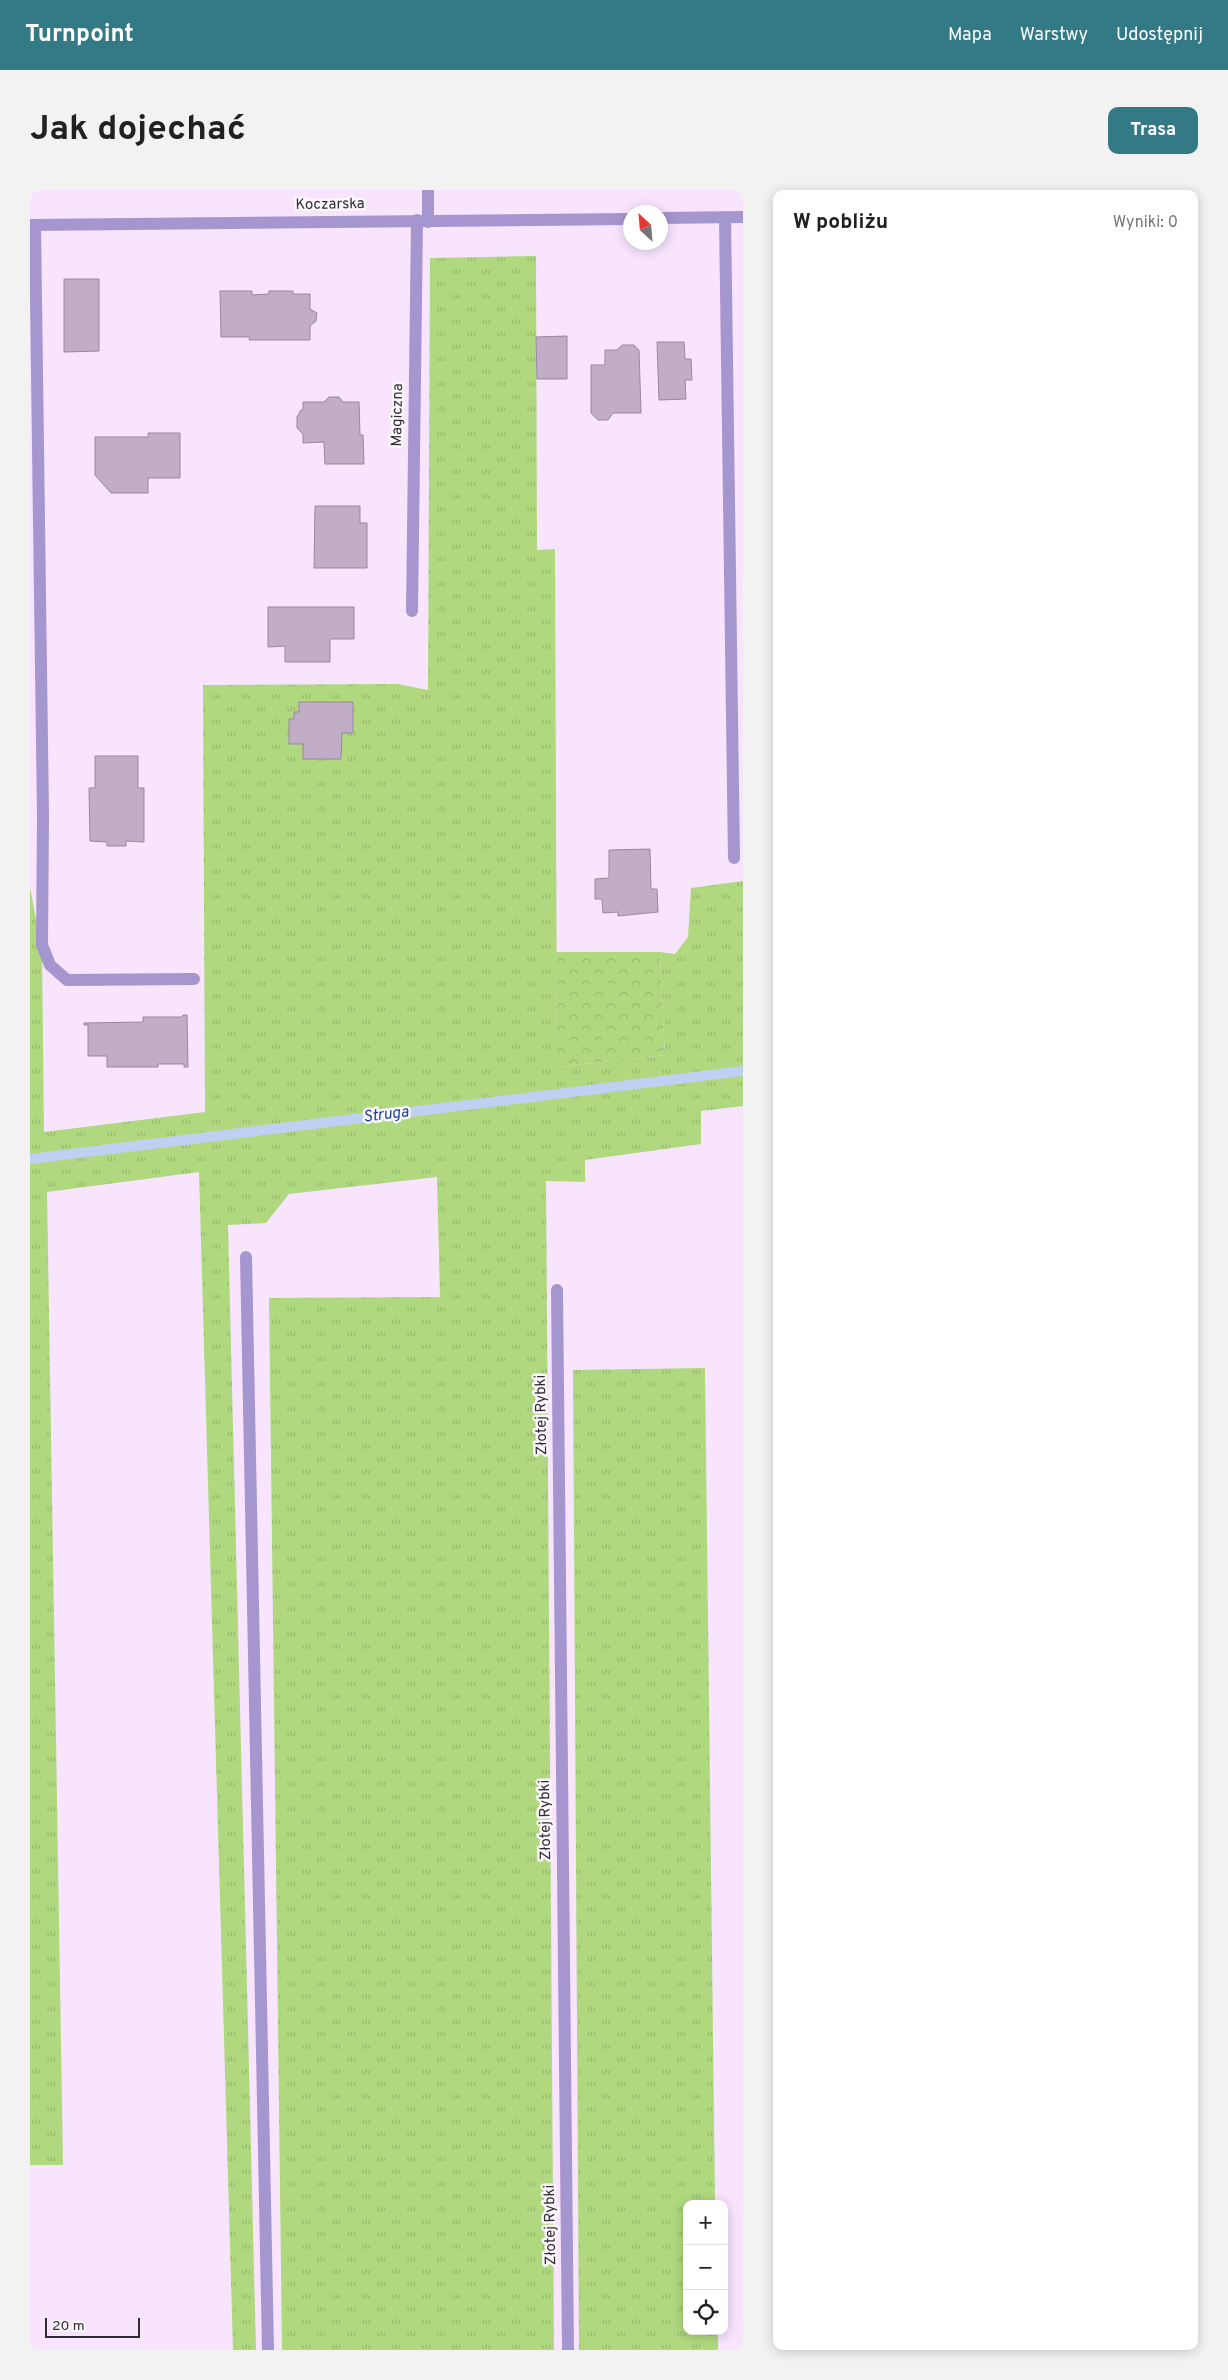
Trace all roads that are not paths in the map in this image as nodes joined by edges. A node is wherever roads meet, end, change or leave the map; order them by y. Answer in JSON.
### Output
{"nodes":[{"id":1,"x":428,"y":190,"type":"edge"},
{"id":2,"x":725,"y":217,"type":"junction"},
{"id":3,"x":743,"y":217,"type":"edge"},
{"id":4,"x":668,"y":218,"type":"edge"},
{"id":5,"x":623,"y":219,"type":"edge"},
{"id":6,"x":422,"y":221,"type":"junction"},
{"id":7,"x":32,"y":225,"type":"edge"},
{"id":8,"x":412,"y":611,"type":"dead end"},
{"id":9,"x":734,"y":858,"type":"dead end"},
{"id":10,"x":194,"y":979,"type":"dead end"},
{"id":11,"x":246,"y":1257,"type":"dead end"},
{"id":12,"x":557,"y":1290,"type":"dead end"},
{"id":13,"x":268,"y":2350,"type":"edge"},
{"id":14,"x":568,"y":2350,"type":"edge"}],
"edges":[{"from":1,"to":6,"type":"street","name":"Magiczna"},
{"from":2,"to":3,"type":"street"},
{"from":2,"to":4,"type":"street"},
{"from":2,"to":9,"type":"street"},
{"from":5,"to":6,"type":"street","name":"Koczarska"},
{"from":6,"to":7,"type":"street","name":"Koczarska"},
{"from":6,"to":8,"type":"street","name":"Magiczna"},
{"from":7,"to":10,"type":"street"},
{"from":11,"to":13,"type":"street"},
{"from":12,"to":14,"type":"street","name":"Złotej Rybki"}]}
